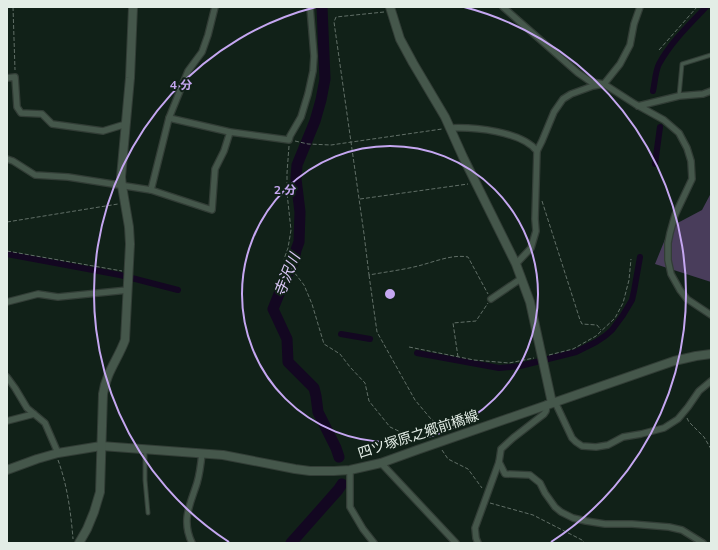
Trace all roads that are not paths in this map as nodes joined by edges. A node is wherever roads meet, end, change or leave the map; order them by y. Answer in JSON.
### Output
{"nodes":[{"id":1,"x":133,"y":7,"type":"edge"},
{"id":2,"x":215,"y":7,"type":"edge"},
{"id":3,"x":310,"y":7,"type":"edge"},
{"id":4,"x":503,"y":7,"type":"edge"},
{"id":5,"x":640,"y":7,"type":"edge"},
{"id":6,"x":390,"y":9,"type":"edge"},
{"id":7,"x":711,"y":55,"type":"edge"},
{"id":8,"x":7,"y":78,"type":"edge"},
{"id":9,"x":604,"y":84,"type":"junction"},
{"id":10,"x":711,"y":92,"type":"edge"},
{"id":11,"x":679,"y":96,"type":"junction"},
{"id":12,"x":638,"y":106,"type":"junction"},
{"id":13,"x":169,"y":118,"type":"junction"},
{"id":14,"x":126,"y":124,"type":"junction"},
{"id":15,"x":450,"y":128,"type":"junction"},
{"id":16,"x":230,"y":132,"type":"junction"},
{"id":17,"x":536,"y":151,"type":"junction"},
{"id":18,"x":7,"y":159,"type":"edge"},
{"id":19,"x":122,"y":186,"type":"junction"},
{"id":20,"x":151,"y":190,"type":"junction"},
{"id":21,"x":516,"y":264,"type":"junction"},
{"id":22,"x":522,"y":278,"type":"junction"},
{"id":23,"x":128,"y":290,"type":"junction"},
{"id":24,"x":491,"y":299,"type":"road end"},
{"id":25,"x":7,"y":302,"type":"edge"},
{"id":26,"x":711,"y":316,"type":"edge"},
{"id":27,"x":711,"y":354,"type":"edge"},
{"id":28,"x":7,"y":377,"type":"edge"},
{"id":29,"x":711,"y":381,"type":"edge"},
{"id":30,"x":551,"y":403,"type":"junction"},
{"id":31,"x":34,"y":414,"type":"junction"},
{"id":32,"x":7,"y":420,"type":"edge"},
{"id":33,"x":101,"y":446,"type":"junction"},
{"id":34,"x":145,"y":449,"type":"junction"},
{"id":35,"x":57,"y":453,"type":"junction"},
{"id":36,"x":202,"y":453,"type":"junction"},
{"id":37,"x":499,"y":462,"type":"junction"},
{"id":38,"x":381,"y":463,"type":"junction"},
{"id":39,"x":7,"y":470,"type":"edge"},
{"id":40,"x":350,"y":470,"type":"junction"},
{"id":41,"x":148,"y":513,"type":"dead end"},
{"id":42,"x":79,"y":543,"type":"edge"},
{"id":43,"x":192,"y":543,"type":"edge"},
{"id":44,"x":374,"y":543,"type":"edge"},
{"id":45,"x":456,"y":543,"type":"edge"},
{"id":46,"x":478,"y":543,"type":"edge"},
{"id":47,"x":703,"y":543,"type":"edge"}],
"edges":[{"from":1,"to":14,"type":"street"},
{"from":2,"to":13,"type":"street"},
{"from":3,"to":16,"type":"street"},
{"from":4,"to":9,"type":"street"},
{"from":5,"to":9,"type":"street"},
{"from":6,"to":15,"type":"street"},
{"from":7,"to":11,"type":"lane"},
{"from":8,"to":14,"type":"street"},
{"from":9,"to":12,"type":"street"},
{"from":9,"to":17,"type":"street"},
{"from":10,"to":11,"type":"street"},
{"from":11,"to":12,"type":"street"},
{"from":12,"to":26,"type":"street"},
{"from":13,"to":16,"type":"street"},
{"from":13,"to":20,"type":"street"},
{"from":14,"to":19,"type":"street"},
{"from":15,"to":17,"type":"street"},
{"from":15,"to":21,"type":"street"},
{"from":16,"to":20,"type":"street"},
{"from":17,"to":21,"type":"street"},
{"from":18,"to":19,"type":"street"},
{"from":19,"to":20,"type":"street"},
{"from":19,"to":23,"type":"street"},
{"from":21,"to":22,"type":"street"},
{"from":22,"to":24,"type":"street"},
{"from":22,"to":30,"type":"street"},
{"from":23,"to":25,"type":"street"},
{"from":23,"to":33,"type":"street"},
{"from":27,"to":30,"type":"street","name":"四ツ塚原之郷前橋線"},
{"from":28,"to":31,"type":"street"},
{"from":29,"to":30,"type":"street"},
{"from":30,"to":37,"type":"street"},
{"from":30,"to":38,"type":"street","name":"四ツ塚原之郷前橋線"},
{"from":31,"to":32,"type":"street"},
{"from":31,"to":35,"type":"street"},
{"from":33,"to":34,"type":"street","name":"四ツ塚原之郷前橋線"},
{"from":33,"to":35,"type":"street","name":"四ツ塚原之郷前橋線"},
{"from":33,"to":42,"type":"street"},
{"from":34,"to":36,"type":"street","name":"四ツ塚原之郷前橋線"},
{"from":34,"to":41,"type":"lane"},
{"from":35,"to":39,"type":"street","name":"四ツ塚原之郷前橋線"},
{"from":36,"to":40,"type":"street","name":"四ツ塚原之郷前橋線"},
{"from":36,"to":43,"type":"street"},
{"from":37,"to":46,"type":"street"},
{"from":37,"to":47,"type":"street"},
{"from":38,"to":40,"type":"street","name":"四ツ塚原之郷前橋線"},
{"from":38,"to":45,"type":"street"},
{"from":40,"to":44,"type":"street"}]}
